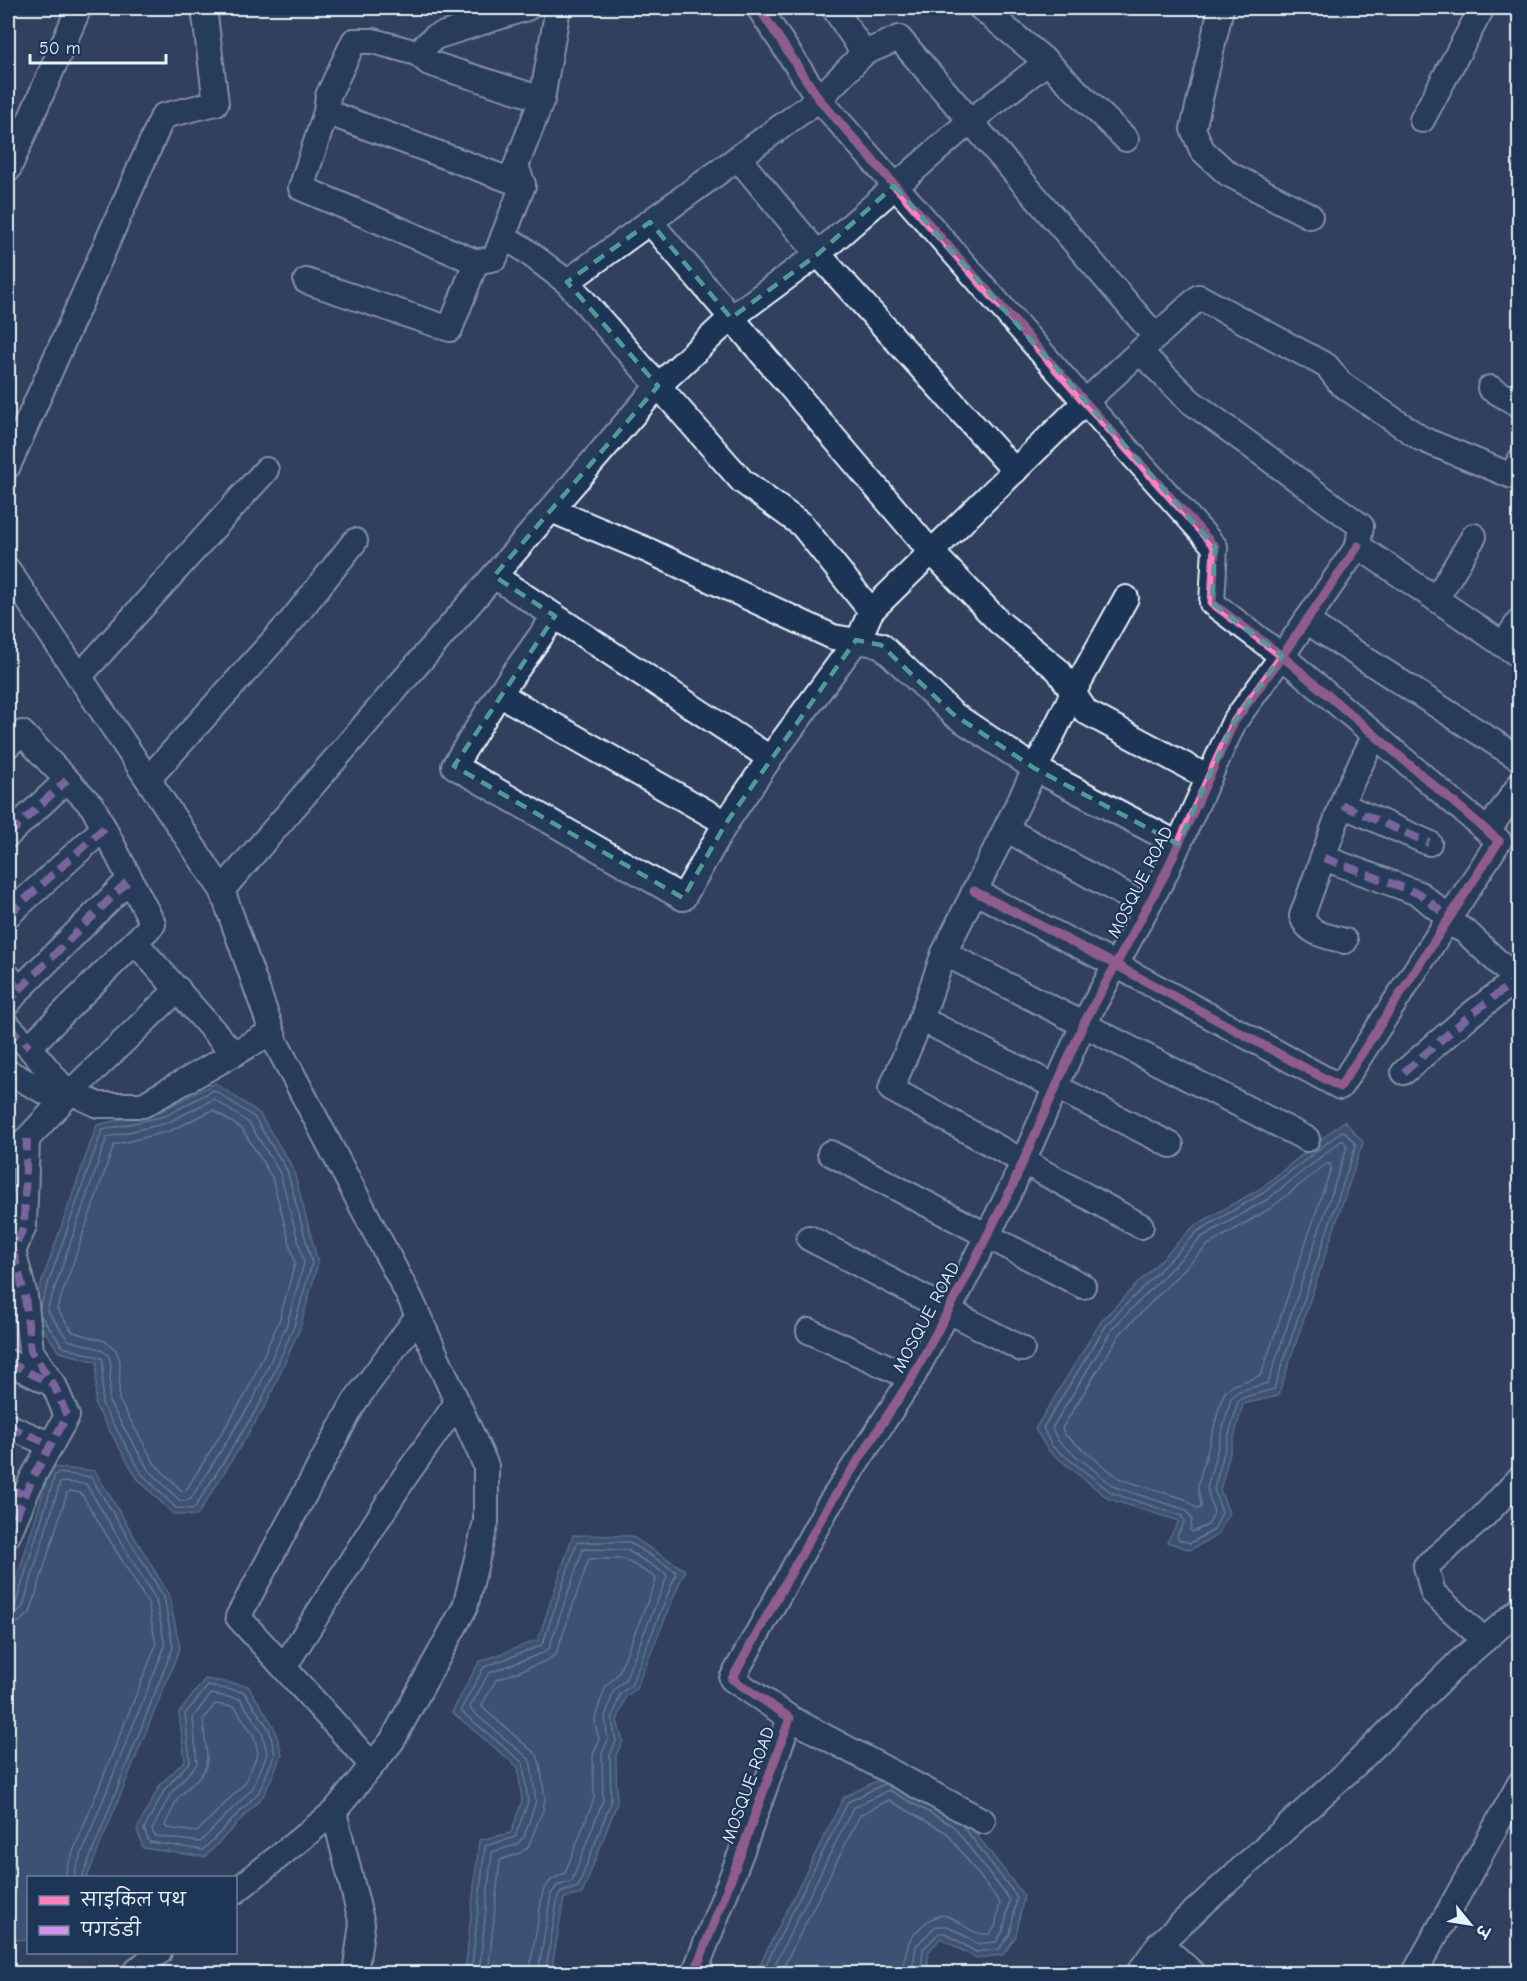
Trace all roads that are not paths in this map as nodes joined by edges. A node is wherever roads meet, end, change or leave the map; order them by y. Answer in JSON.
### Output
{"nodes":[{"id":1,"x":79,"y":8,"type":"edge"},
{"id":2,"x":204,"y":8,"type":"edge"},
{"id":3,"x":526,"y":8,"type":"edge"},
{"id":4,"x":558,"y":8,"type":"edge"},
{"id":5,"x":759,"y":8,"type":"edge"},
{"id":6,"x":834,"y":8,"type":"edge"},
{"id":7,"x":981,"y":8,"type":"edge"},
{"id":8,"x":1221,"y":8,"type":"edge"},
{"id":9,"x":1482,"y":8,"type":"edge"},
{"id":10,"x":417,"y":53,"type":"junction"},
{"id":11,"x":864,"y":53,"type":"junction"},
{"id":12,"x":1047,"y":62,"type":"junction"},
{"id":13,"x":542,"y":99,"type":"junction"},
{"id":14,"x":819,"y":99,"type":"junction"},
{"id":15,"x":326,"y":112,"type":"junction"},
{"id":16,"x":1422,"y":120,"type":"dead end"},
{"id":17,"x":969,"y":122,"type":"junction"},
{"id":18,"x":1126,"y":139,"type":"dead end"},
{"id":19,"x":738,"y":158,"type":"junction"},
{"id":20,"x":8,"y":170,"type":"edge"},
{"id":21,"x":524,"y":185,"type":"junction"},
{"id":22,"x":894,"y":186,"type":"junction"},
{"id":23,"x":1310,"y":216,"type":"dead end"},
{"id":24,"x":650,"y":222,"type":"junction"},
{"id":25,"x":503,"y":237,"type":"junction"},
{"id":26,"x":818,"y":254,"type":"junction"},
{"id":27,"x":476,"y":262,"type":"junction"},
{"id":28,"x":306,"y":281,"type":"dead end"},
{"id":29,"x":567,"y":282,"type":"junction"},
{"id":30,"x":731,"y":318,"type":"junction"},
{"id":31,"x":1148,"y":344,"type":"junction"},
{"id":32,"x":658,"y":386,"type":"junction"},
{"id":33,"x":1490,"y":388,"type":"dead end"},
{"id":34,"x":1085,"y":402,"type":"junction"},
{"id":35,"x":1520,"y":405,"type":"edge"},
{"id":36,"x":8,"y":466,"type":"edge"},
{"id":37,"x":266,"y":470,"type":"dead end"},
{"id":38,"x":1015,"y":471,"type":"junction"},
{"id":39,"x":1517,"y":472,"type":"edge"},
{"id":40,"x":551,"y":510,"type":"junction"},
{"id":41,"x":1474,"y":536,"type":"dead end"},
{"id":42,"x":355,"y":541,"type":"dead end"},
{"id":43,"x":1358,"y":546,"type":"junction"},
{"id":44,"x":931,"y":552,"type":"junction"},
{"id":45,"x":8,"y":570,"type":"edge"},
{"id":46,"x":494,"y":576,"type":"junction"},
{"id":47,"x":1126,"y":598,"type":"dead end"},
{"id":48,"x":1436,"y":599,"type":"junction"},
{"id":49,"x":871,"y":611,"type":"junction"},
{"id":50,"x":555,"y":616,"type":"junction"},
{"id":51,"x":1520,"y":620,"type":"edge"},
{"id":52,"x":1306,"y":621,"type":"junction"},
{"id":53,"x":857,"y":641,"type":"junction"},
{"id":54,"x":1511,"y":650,"type":"edge"},
{"id":55,"x":1282,"y":656,"type":"junction"},
{"id":56,"x":79,"y":677,"type":"junction"},
{"id":57,"x":1073,"y":693,"type":"junction"},
{"id":58,"x":499,"y":694,"type":"junction"},
{"id":59,"x":1375,"y":735,"type":"junction"},
{"id":60,"x":8,"y":744,"type":"edge"},
{"id":61,"x":770,"y":758,"type":"junction"},
{"id":62,"x":1520,"y":759,"type":"edge"},
{"id":63,"x":1034,"y":768,"type":"junction"},
{"id":64,"x":1209,"y":778,"type":"junction"},
{"id":65,"x":148,"y":779,"type":"junction"},
{"id":66,"x":67,"y":780,"type":"junction"},
{"id":67,"x":1520,"y":784,"type":"edge"},
{"id":68,"x":1342,"y":805,"type":"junction"},
{"id":69,"x":726,"y":823,"type":"junction"},
{"id":70,"x":104,"y":828,"type":"junction"},
{"id":71,"x":1006,"y":829,"type":"junction"},
{"id":72,"x":1488,"y":831,"type":"junction"},
{"id":73,"x":8,"y":835,"type":"edge"},
{"id":74,"x":1429,"y":843,"type":"dead end"},
{"id":75,"x":1178,"y":844,"type":"junction"},
{"id":76,"x":1324,"y":858,"type":"junction"},
{"id":77,"x":130,"y":879,"type":"junction"},
{"id":78,"x":222,"y":890,"type":"junction"},
{"id":79,"x":974,"y":891,"type":"junction"},
{"id":80,"x":1147,"y":907,"type":"junction"},
{"id":81,"x":8,"y":915,"type":"edge"},
{"id":82,"x":1448,"y":920,"type":"junction"},
{"id":83,"x":1345,"y":941,"type":"dead end"},
{"id":84,"x":135,"y":942,"type":"junction"},
{"id":85,"x":944,"y":953,"type":"junction"},
{"id":86,"x":1116,"y":964,"type":"junction"},
{"id":87,"x":1518,"y":982,"type":"edge"},
{"id":88,"x":11,"y":990,"type":"edge"},
{"id":89,"x":178,"y":990,"type":"junction"},
{"id":90,"x":921,"y":1019,"type":"junction"},
{"id":91,"x":1083,"y":1025,"type":"junction"},
{"id":92,"x":8,"y":1026,"type":"edge"},
{"id":93,"x":272,"y":1032,"type":"junction"},
{"id":94,"x":29,"y":1047,"type":"junction"},
{"id":95,"x":234,"y":1054,"type":"junction"},
{"id":96,"x":1404,"y":1072,"type":"dead end"},
{"id":97,"x":9,"y":1076,"type":"edge"},
{"id":98,"x":1057,"y":1086,"type":"junction"},
{"id":99,"x":67,"y":1096,"type":"junction"},
{"id":100,"x":27,"y":1139,"type":"junction"},
{"id":101,"x":1306,"y":1139,"type":"dead end"},
{"id":102,"x":1171,"y":1145,"type":"dead end"},
{"id":103,"x":830,"y":1154,"type":"dead end"},
{"id":104,"x":8,"y":1156,"type":"edge"},
{"id":105,"x":1023,"y":1162,"type":"junction"},
{"id":106,"x":1141,"y":1226,"type":"dead end"},
{"id":107,"x":987,"y":1237,"type":"junction"},
{"id":108,"x":809,"y":1238,"type":"dead end"},
{"id":109,"x":10,"y":1257,"type":"edge"},
{"id":110,"x":1083,"y":1286,"type":"dead end"},
{"id":111,"x":949,"y":1311,"type":"junction"},
{"id":112,"x":418,"y":1317,"type":"junction"},
{"id":113,"x":809,"y":1331,"type":"dead end"},
{"id":114,"x":1022,"y":1348,"type":"dead end"},
{"id":115,"x":8,"y":1362,"type":"edge"},
{"id":116,"x":912,"y":1378,"type":"junction"},
{"id":117,"x":54,"y":1385,"type":"junction"},
{"id":118,"x":457,"y":1403,"type":"junction"},
{"id":119,"x":8,"y":1426,"type":"edge"},
{"id":120,"x":51,"y":1445,"type":"junction"},
{"id":121,"x":1520,"y":1478,"type":"edge"},
{"id":122,"x":16,"y":1491,"type":"edge"},
{"id":123,"x":8,"y":1535,"type":"edge"},
{"id":124,"x":1520,"y":1609,"type":"edge"},
{"id":125,"x":1484,"y":1640,"type":"junction"},
{"id":126,"x":284,"y":1667,"type":"junction"},
{"id":127,"x":790,"y":1718,"type":"junction"},
{"id":128,"x":372,"y":1765,"type":"junction"},
{"id":129,"x":1520,"y":1783,"type":"edge"},
{"id":130,"x":334,"y":1812,"type":"junction"},
{"id":131,"x":983,"y":1821,"type":"dead end"},
{"id":132,"x":237,"y":1890,"type":"edge"},
{"id":133,"x":1160,"y":1943,"type":"junction"},
{"id":134,"x":158,"y":1954,"type":"edge"},
{"id":135,"x":133,"y":1974,"type":"edge"},
{"id":136,"x":355,"y":1974,"type":"edge"},
{"id":137,"x":694,"y":1974,"type":"edge"},
{"id":138,"x":1138,"y":1974,"type":"edge"},
{"id":139,"x":1194,"y":1974,"type":"edge"},
{"id":140,"x":1414,"y":1974,"type":"edge"}],
"edges":[{"from":1,"to":20,"type":"street"},
{"from":2,"to":36,"type":"street"},
{"from":3,"to":10,"type":"street"},
{"from":4,"to":13,"type":"street"},
{"from":5,"to":14,"type":"street"},
{"from":6,"to":11,"type":"street"},
{"from":7,"to":12,"type":"street"},
{"from":8,"to":23,"type":"street"},
{"from":9,"to":16,"type":"street"},
{"from":10,"to":13,"type":"street"},
{"from":10,"to":15,"type":"street"},
{"from":11,"to":14,"type":"street"},
{"from":11,"to":17,"type":"street"},
{"from":12,"to":17,"type":"street"},
{"from":12,"to":18,"type":"street"},
{"from":13,"to":21,"type":"street"},
{"from":14,"to":19,"type":"street"},
{"from":14,"to":22,"type":"street"},
{"from":15,"to":21,"type":"street"},
{"from":15,"to":27,"type":"street"},
{"from":17,"to":22,"type":"street"},
{"from":17,"to":31,"type":"street"},
{"from":19,"to":24,"type":"street"},
{"from":19,"to":26,"type":"street"},
{"from":21,"to":25,"type":"street"},
{"from":22,"to":26,"type":"street"},
{"from":22,"to":34,"type":"street"},
{"from":24,"to":29,"type":"street"},
{"from":24,"to":30,"type":"street"},
{"from":25,"to":27,"type":"street"},
{"from":25,"to":29,"type":"street"},
{"from":26,"to":30,"type":"street"},
{"from":26,"to":38,"type":"street"},
{"from":27,"to":28,"type":"street"},
{"from":29,"to":32,"type":"street"},
{"from":30,"to":32,"type":"street"},
{"from":30,"to":44,"type":"street"},
{"from":31,"to":34,"type":"street"},
{"from":31,"to":39,"type":"street"},
{"from":31,"to":43,"type":"street"},
{"from":32,"to":40,"type":"street"},
{"from":32,"to":49,"type":"street"},
{"from":33,"to":35,"type":"street"},
{"from":34,"to":38,"type":"street"},
{"from":34,"to":55,"type":"street"},
{"from":37,"to":56,"type":"street"},
{"from":38,"to":44,"type":"street"},
{"from":40,"to":46,"type":"street"},
{"from":40,"to":53,"type":"street"},
{"from":41,"to":48,"type":"street"},
{"from":42,"to":65,"type":"street"},
{"from":43,"to":48,"type":"street"},
{"from":43,"to":52,"type":"street","name":"MOSQUE ROAD"},
{"from":44,"to":49,"type":"street"},
{"from":44,"to":57,"type":"street"},
{"from":45,"to":56,"type":"street"},
{"from":46,"to":50,"type":"street"},
{"from":46,"to":78,"type":"street"},
{"from":47,"to":57,"type":"street"},
{"from":48,"to":54,"type":"street"},
{"from":49,"to":53,"type":"street"},
{"from":50,"to":58,"type":"street"},
{"from":50,"to":61,"type":"street"},
{"from":51,"to":54,"type":"street"},
{"from":52,"to":55,"type":"street","name":"MOSQUE ROAD"},
{"from":52,"to":62,"type":"street"},
{"from":53,"to":61,"type":"street"},
{"from":53,"to":63,"type":"street"},
{"from":55,"to":59,"type":"street"},
{"from":55,"to":64,"type":"street","name":"MOSQUE ROAD"},
{"from":56,"to":65,"type":"street"},
{"from":57,"to":63,"type":"street"},
{"from":57,"to":64,"type":"street"},
{"from":58,"to":69,"type":"street"},
{"from":58,"to":69,"type":"street"},
{"from":59,"to":68,"type":"street"},
{"from":59,"to":72,"type":"street"},
{"from":60,"to":66,"type":"street"},
{"from":61,"to":69,"type":"street"},
{"from":63,"to":71,"type":"street"},
{"from":63,"to":75,"type":"street"},
{"from":64,"to":75,"type":"street","name":"MOSQUE ROAD"},
{"from":65,"to":78,"type":"street"},
{"from":66,"to":70,"type":"street"},
{"from":66,"to":73,"type":"street"},
{"from":67,"to":72,"type":"street"},
{"from":68,"to":74,"type":"street"},
{"from":68,"to":76,"type":"street"},
{"from":70,"to":77,"type":"street"},
{"from":70,"to":81,"type":"street"},
{"from":71,"to":79,"type":"street"},
{"from":71,"to":80,"type":"street"},
{"from":72,"to":82,"type":"street"},
{"from":75,"to":80,"type":"street","name":"MOSQUE ROAD"},
{"from":76,"to":82,"type":"street"},
{"from":76,"to":83,"type":"street"},
{"from":77,"to":84,"type":"street"},
{"from":77,"to":88,"type":"street"},
{"from":78,"to":93,"type":"street"},
{"from":79,"to":85,"type":"street"},
{"from":79,"to":86,"type":"street"},
{"from":80,"to":86,"type":"street","name":"MOSQUE ROAD"},
{"from":82,"to":86,"type":"street"},
{"from":82,"to":87,"type":"street"},
{"from":84,"to":89,"type":"street"},
{"from":84,"to":94,"type":"street"},
{"from":85,"to":90,"type":"street"},
{"from":85,"to":91,"type":"street"},
{"from":86,"to":91,"type":"street","name":"MOSQUE ROAD"},
{"from":87,"to":96,"type":"street"},
{"from":89,"to":95,"type":"street"},
{"from":89,"to":99,"type":"street"},
{"from":90,"to":98,"type":"street"},
{"from":90,"to":105,"type":"street"},
{"from":91,"to":98,"type":"street","name":"MOSQUE ROAD"},
{"from":91,"to":101,"type":"street"},
{"from":92,"to":94,"type":"street"},
{"from":93,"to":95,"type":"street"},
{"from":93,"to":112,"type":"street"},
{"from":94,"to":99,"type":"street"},
{"from":95,"to":99,"type":"street"},
{"from":97,"to":99,"type":"street"},
{"from":98,"to":102,"type":"street"},
{"from":98,"to":105,"type":"street","name":"MOSQUE ROAD"},
{"from":99,"to":100,"type":"street"},
{"from":100,"to":104,"type":"street"},
{"from":100,"to":109,"type":"street"},
{"from":103,"to":107,"type":"street"},
{"from":105,"to":106,"type":"street"},
{"from":105,"to":107,"type":"street","name":"MOSQUE ROAD"},
{"from":107,"to":110,"type":"street"},
{"from":107,"to":111,"type":"street","name":"MOSQUE ROAD"},
{"from":108,"to":111,"type":"street"},
{"from":109,"to":117,"type":"street"},
{"from":111,"to":114,"type":"street"},
{"from":111,"to":116,"type":"street","name":"MOSQUE ROAD"},
{"from":112,"to":118,"type":"street"},
{"from":112,"to":126,"type":"street"},
{"from":113,"to":116,"type":"street"},
{"from":115,"to":117,"type":"street"},
{"from":116,"to":127,"type":"street","name":"MOSQUE ROAD"},
{"from":117,"to":120,"type":"street"},
{"from":118,"to":126,"type":"street"},
{"from":118,"to":128,"type":"street"},
{"from":119,"to":120,"type":"street"},
{"from":120,"to":122,"type":"street"},
{"from":121,"to":125,"type":"street"},
{"from":122,"to":123,"type":"street"},
{"from":124,"to":125,"type":"street"},
{"from":125,"to":133,"type":"street"},
{"from":126,"to":128,"type":"street"},
{"from":127,"to":131,"type":"street"},
{"from":127,"to":137,"type":"street","name":"MOSQUE ROAD"},
{"from":128,"to":130,"type":"street"},
{"from":129,"to":140,"type":"street"},
{"from":130,"to":132,"type":"street"},
{"from":130,"to":136,"type":"street"},
{"from":133,"to":138,"type":"street"},
{"from":133,"to":139,"type":"street"},
{"from":134,"to":135,"type":"street"}]}
